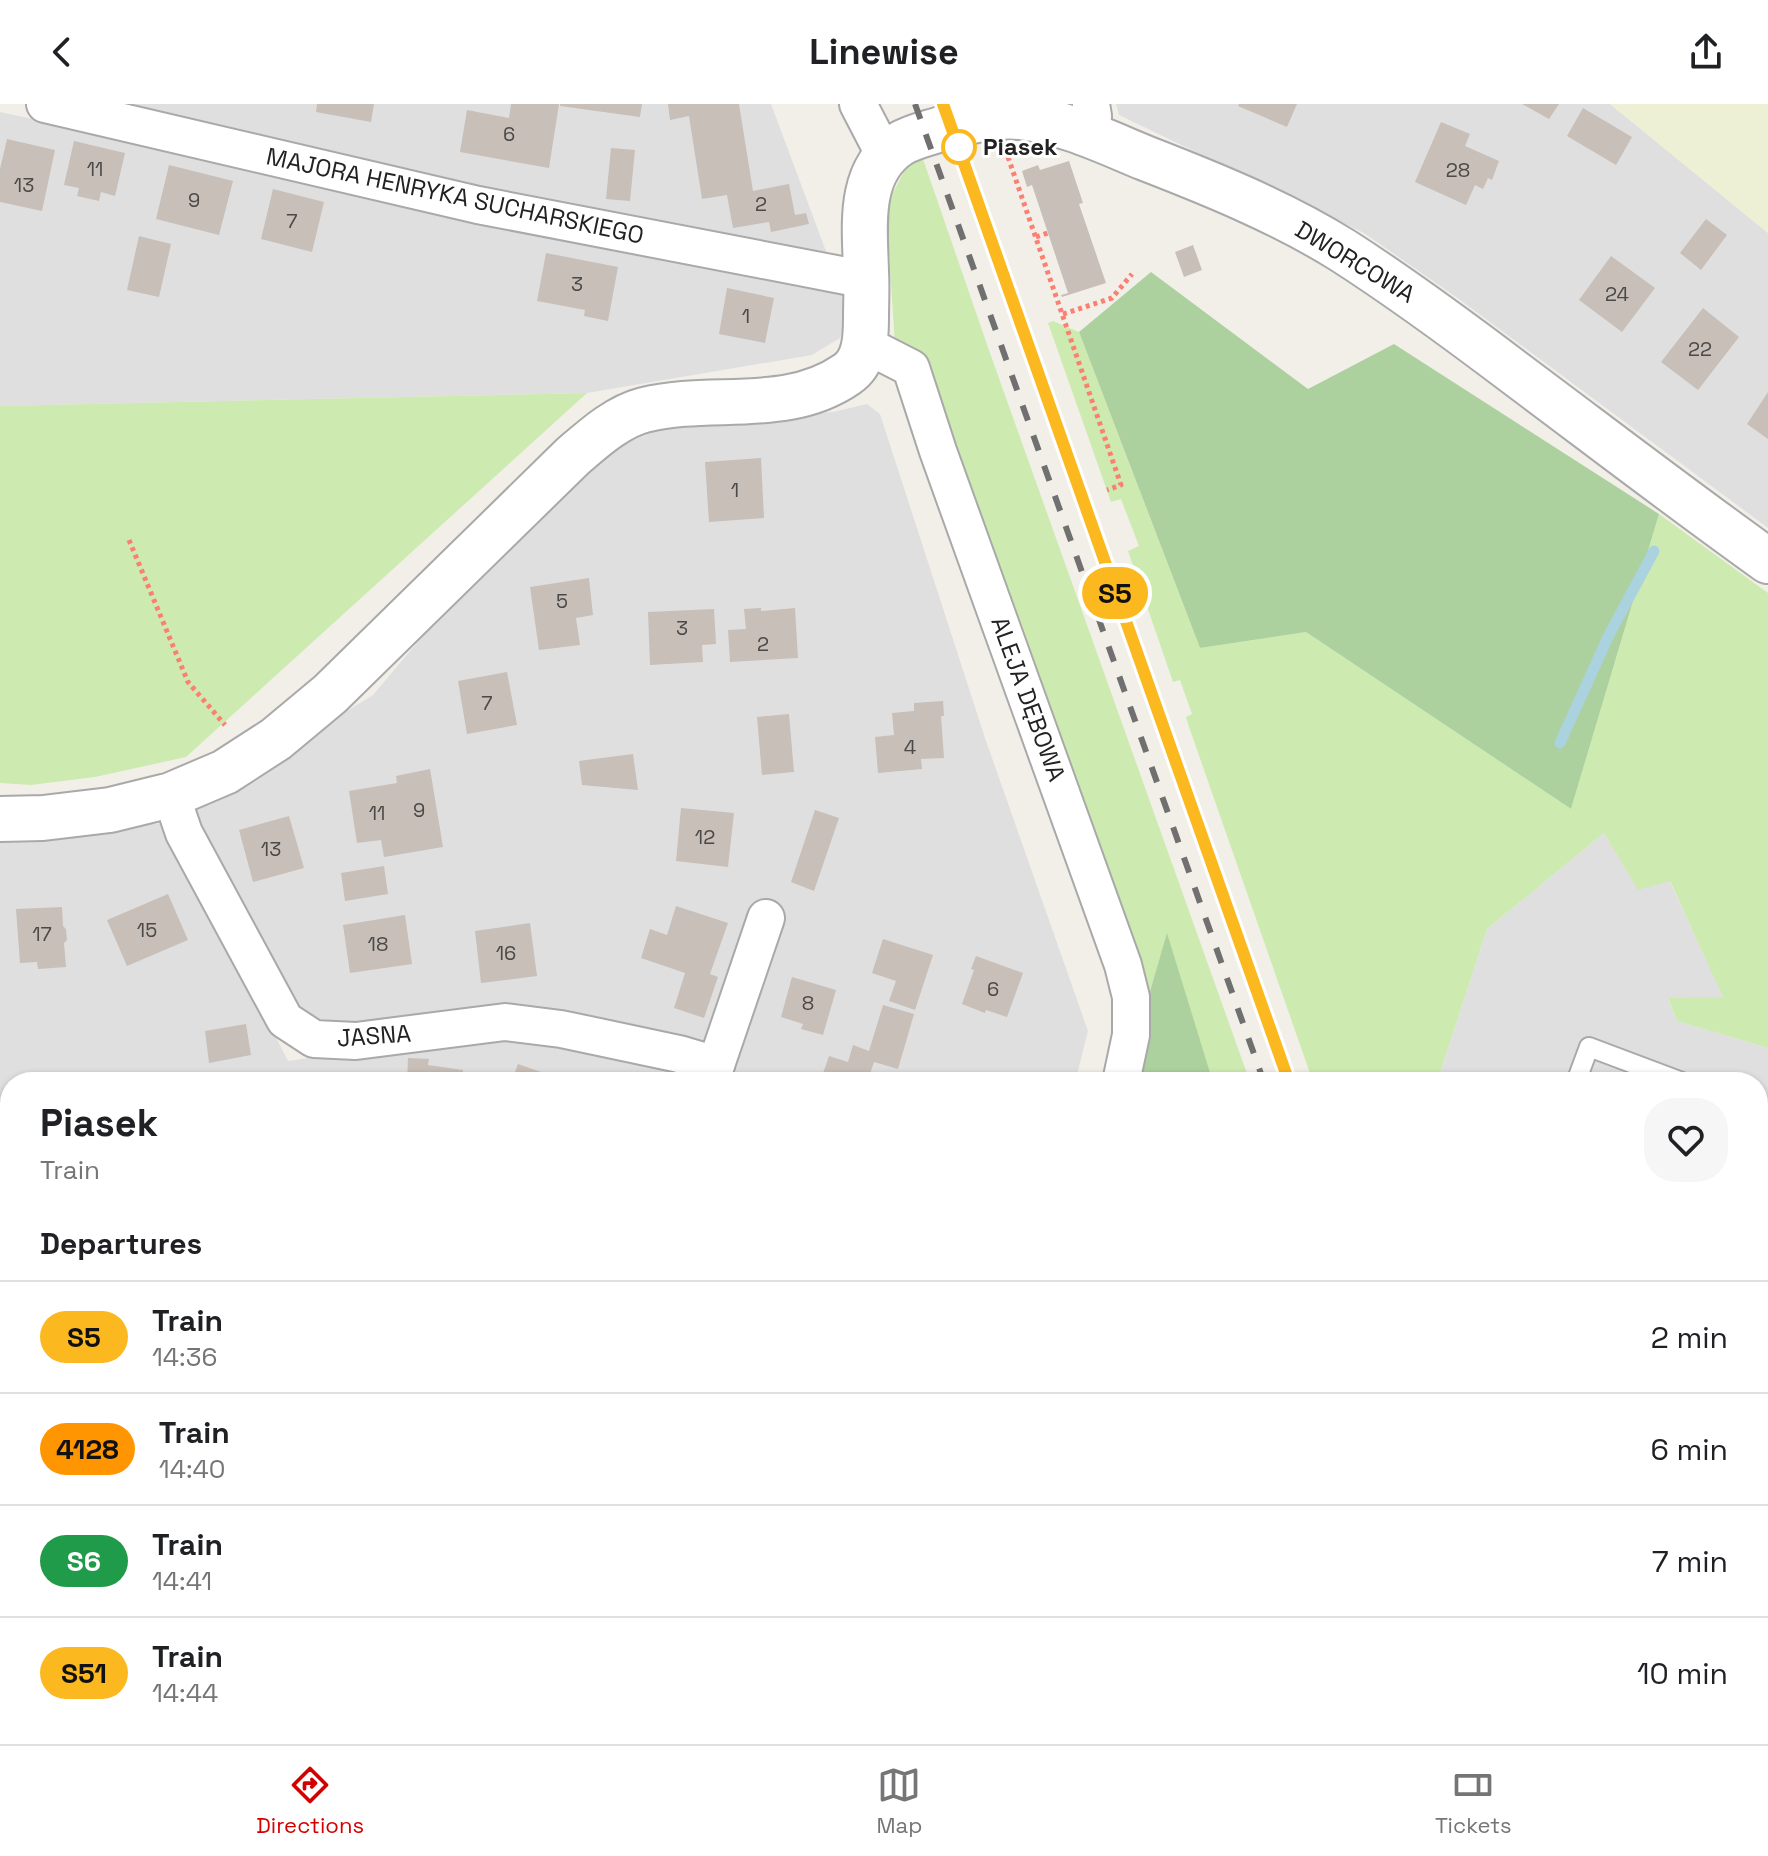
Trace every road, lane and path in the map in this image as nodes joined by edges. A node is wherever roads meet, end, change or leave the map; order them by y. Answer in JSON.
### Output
{"nodes":[{"id":1,"x":45,"y":104,"type":"edge"},
{"id":2,"x":858,"y":104,"type":"edge"},
{"id":3,"x":995,"y":118,"type":"junction"},
{"id":4,"x":1091,"y":120,"type":"edge"},
{"id":5,"x":885,"y":156,"type":"junction"},
{"id":6,"x":1048,"y":233,"type":"dead end"},
{"id":7,"x":1036,"y":237,"type":"junction"},
{"id":8,"x":1132,"y":274,"type":"dead end"},
{"id":9,"x":867,"y":280,"type":"junction"},
{"id":10,"x":1063,"y":314,"type":"junction"},
{"id":11,"x":866,"y":345,"type":"junction"},
{"id":12,"x":1107,"y":490,"type":"dead end"},
{"id":13,"x":129,"y":540,"type":"dead end"},
{"id":14,"x":1768,"y":561,"type":"edge"},
{"id":15,"x":255,"y":738,"type":"junction"},
{"id":16,"x":171,"y":795,"type":"junction"},
{"id":17,"x":0,"y":819,"type":"edge"},
{"id":18,"x":766,"y":918,"type":"dead end"},
{"id":19,"x":710,"y":1072,"type":"edge"},
{"id":20,"x":714,"y":1072,"type":"edge"},
{"id":21,"x":1123,"y":1072,"type":"edge"},
{"id":22,"x":1580,"y":1072,"type":"edge"},
{"id":23,"x":1655,"y":1072,"type":"edge"}],
"edges":[{"from":1,"to":9,"type":"street","name":"MAJORA HENRYKA SUCHARSKIEGO"},
{"from":2,"to":5,"type":"street"},
{"from":3,"to":4,"type":"street","name":"DWORCOWA"},
{"from":3,"to":5,"type":"street","name":"DWORCOWA"},
{"from":3,"to":7,"type":"path"},
{"from":4,"to":14,"type":"street","name":"DWORCOWA"},
{"from":5,"to":9,"type":"street"},
{"from":6,"to":7,"type":"path"},
{"from":7,"to":10,"type":"path"},
{"from":8,"to":10,"type":"path"},
{"from":9,"to":11,"type":"street"},
{"from":10,"to":12,"type":"path"},
{"from":11,"to":15,"type":"street"},
{"from":11,"to":21,"type":"street","name":"ALEJA DĘBOWA"},
{"from":13,"to":15,"type":"path"},
{"from":15,"to":16,"type":"street"},
{"from":16,"to":17,"type":"street"},
{"from":16,"to":19,"type":"street","name":"JASNA"},
{"from":18,"to":20,"type":"street","name":"JASNA"},
{"from":22,"to":23,"type":"lane"}]}
